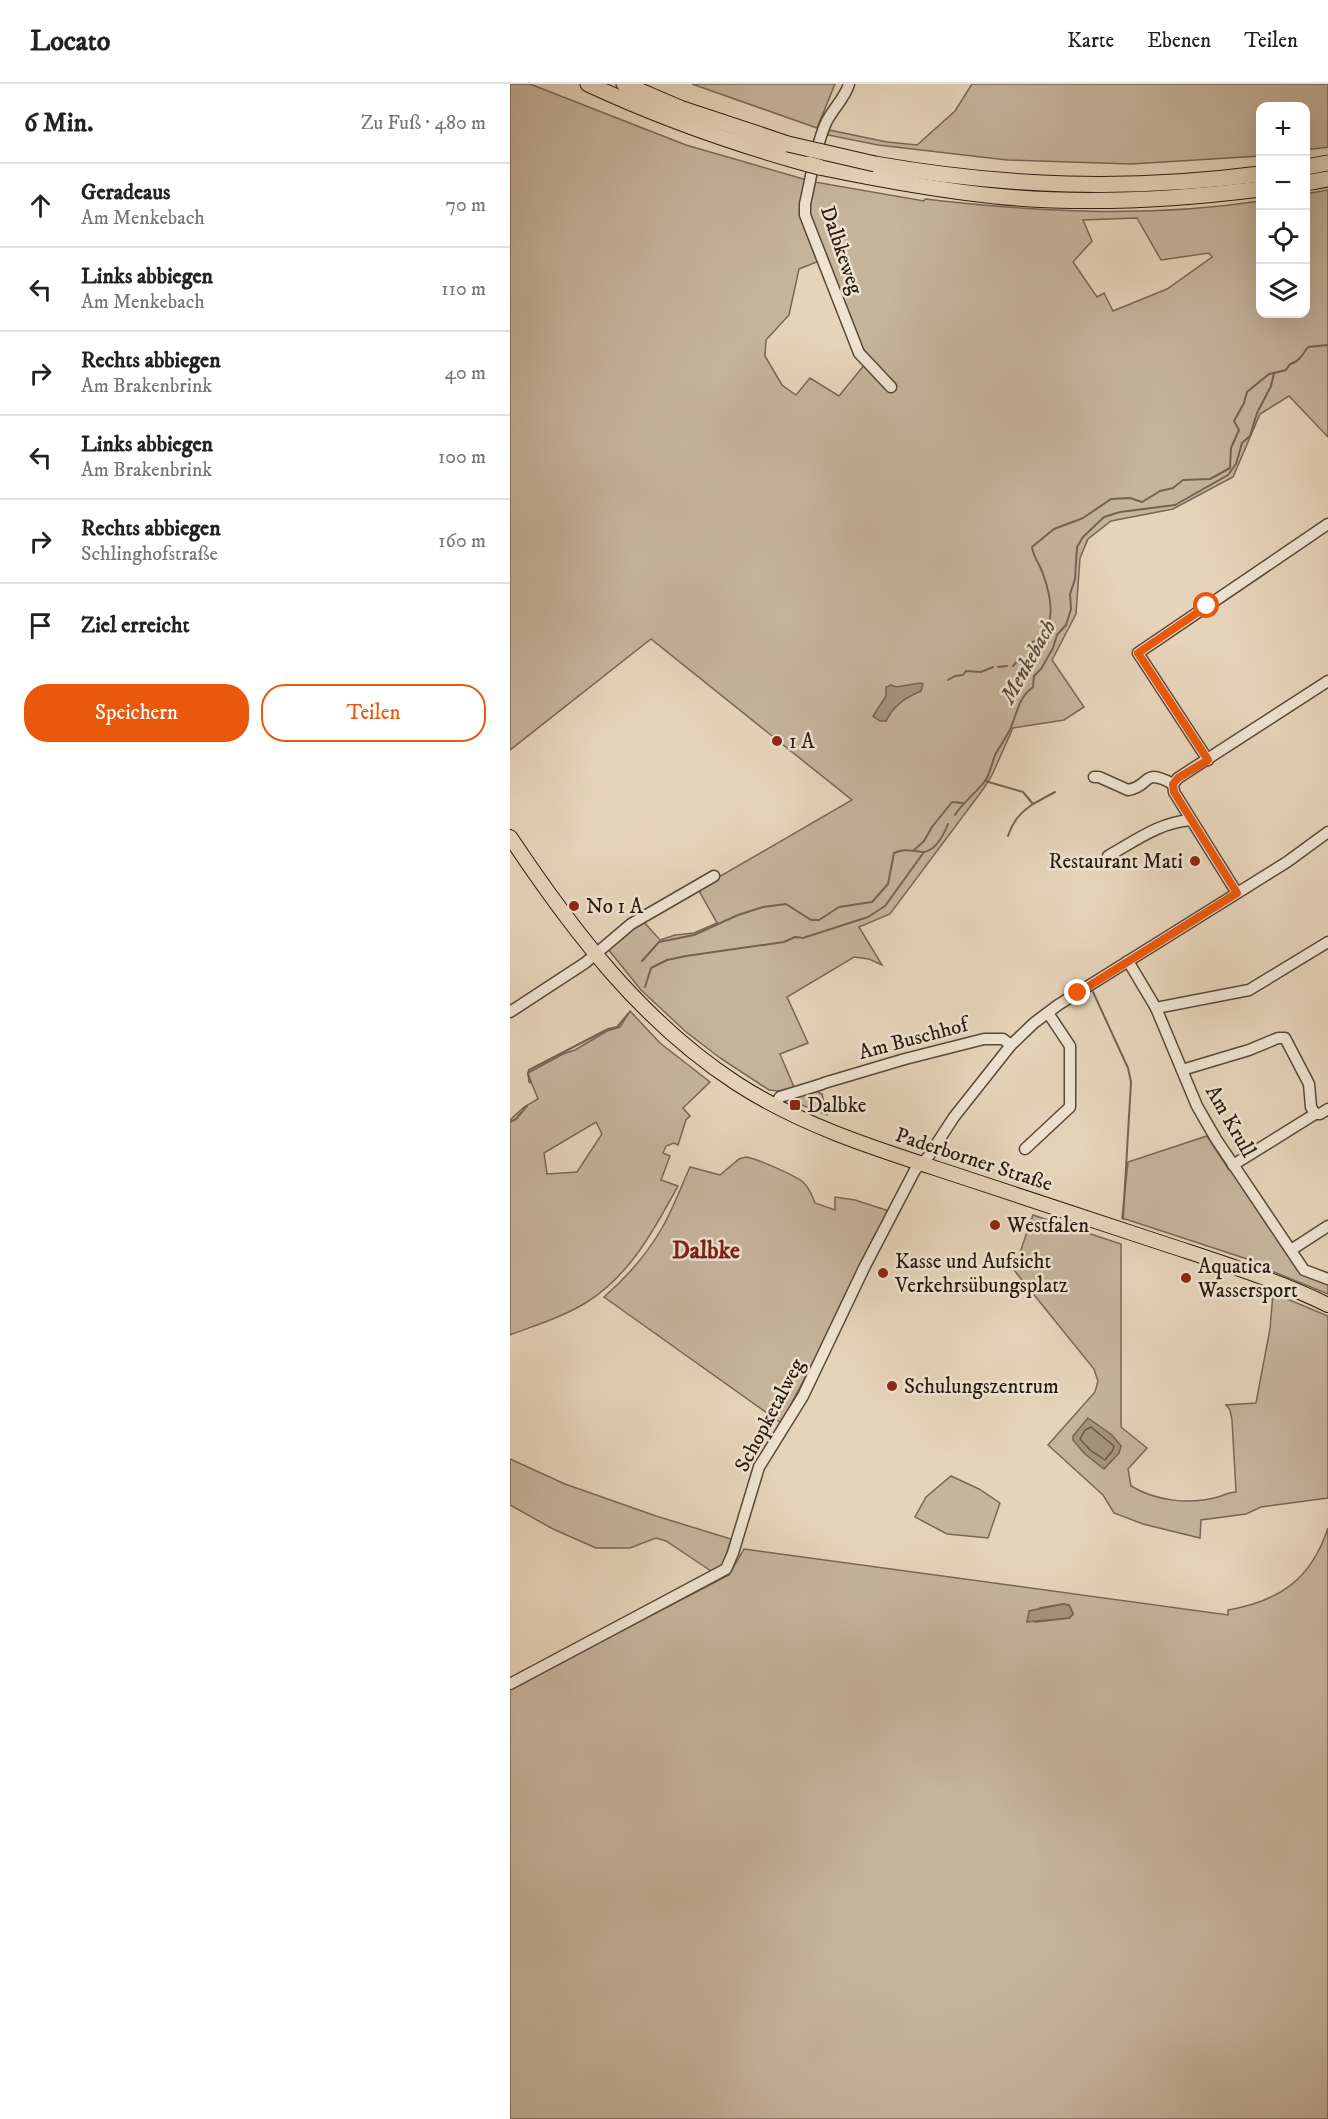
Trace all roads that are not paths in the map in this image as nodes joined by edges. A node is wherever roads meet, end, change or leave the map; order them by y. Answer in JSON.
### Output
{"nodes":[{"id":1,"x":588,"y":84,"type":"edge"},
{"id":2,"x":624,"y":84,"type":"edge"},
{"id":3,"x":849,"y":84,"type":"edge"},
{"id":4,"x":1328,"y":163,"type":"edge"},
{"id":5,"x":1310,"y":166,"type":"edge"},
{"id":6,"x":1256,"y":175,"type":"edge"},
{"id":7,"x":1328,"y":178,"type":"edge"},
{"id":8,"x":1310,"y":182,"type":"edge"},
{"id":9,"x":1256,"y":190,"type":"edge"},
{"id":10,"x":891,"y":387,"type":"dead end"},
{"id":11,"x":1328,"y":524,"type":"edge"},
{"id":12,"x":1328,"y":681,"type":"edge"},
{"id":13,"x":1208,"y":760,"type":"junction"},
{"id":14,"x":1094,"y":777,"type":"dead end"},
{"id":15,"x":1173,"y":784,"type":"junction"},
{"id":16,"x":1191,"y":820,"type":"junction"},
{"id":17,"x":1328,"y":832,"type":"edge"},
{"id":18,"x":510,"y":837,"type":"edge"},
{"id":19,"x":1108,"y":856,"type":"dead end"},
{"id":20,"x":714,"y":876,"type":"dead end"},
{"id":21,"x":1237,"y":893,"type":"junction"},
{"id":22,"x":1328,"y":942,"type":"edge"},
{"id":23,"x":596,"y":954,"type":"junction"},
{"id":24,"x":1128,"y":961,"type":"junction"},
{"id":25,"x":1156,"y":1008,"type":"junction"},
{"id":26,"x":510,"y":1012,"type":"edge"},
{"id":27,"x":1048,"y":1012,"type":"junction"},
{"id":28,"x":1011,"y":1045,"type":"junction"},
{"id":29,"x":1182,"y":1070,"type":"junction"},
{"id":30,"x":774,"y":1106,"type":"junction"},
{"id":31,"x":1328,"y":1109,"type":"edge"},
{"id":32,"x":1315,"y":1114,"type":"junction"},
{"id":33,"x":1025,"y":1149,"type":"dead end"},
{"id":34,"x":921,"y":1164,"type":"junction"},
{"id":35,"x":1233,"y":1165,"type":"junction"},
{"id":36,"x":1328,"y":1226,"type":"edge"},
{"id":37,"x":1291,"y":1250,"type":"junction"},
{"id":38,"x":1328,"y":1280,"type":"edge"},
{"id":39,"x":1328,"y":1305,"type":"edge"},
{"id":40,"x":510,"y":1684,"type":"edge"}],
"edges":[{"from":1,"to":9,"type":"highway"},
{"from":2,"to":6,"type":"highway","bridge":true},
{"from":3,"to":10,"type":"street","name":"Dalbkeweg"},
{"from":4,"to":5,"type":"highway"},
{"from":7,"to":8,"type":"highway"},
{"from":11,"to":13,"type":"street"},
{"from":12,"to":13,"type":"street"},
{"from":13,"to":15,"type":"street"},
{"from":14,"to":15,"type":"street"},
{"from":15,"to":16,"type":"street"},
{"from":16,"to":19,"type":"street"},
{"from":16,"to":21,"type":"street"},
{"from":17,"to":21,"type":"street","name":"Schopketalweg"},
{"from":18,"to":23,"type":"main road","name":"Paderborner Straße"},
{"from":20,"to":23,"type":"street"},
{"from":21,"to":24,"type":"street","name":"Schopketalweg"},
{"from":22,"to":25,"type":"street"},
{"from":23,"to":26,"type":"street"},
{"from":23,"to":30,"type":"main road","name":"Paderborner Straße"},
{"from":24,"to":25,"type":"street","name":"Am Krull"},
{"from":24,"to":27,"type":"street","name":"Schopketalweg"},
{"from":25,"to":29,"type":"street","name":"Am Krull"},
{"from":27,"to":28,"type":"street","name":"Schopketalweg"},
{"from":27,"to":33,"type":"street"},
{"from":28,"to":30,"type":"street","name":"Am Buschhof"},
{"from":28,"to":34,"type":"street","name":"Schopketalweg"},
{"from":29,"to":32,"type":"street"},
{"from":29,"to":35,"type":"street","name":"Am Krull"},
{"from":30,"to":34,"type":"main road","name":"Paderborner Straße"},
{"from":31,"to":32,"type":"street"},
{"from":32,"to":35,"type":"street"},
{"from":34,"to":39,"type":"main road","name":"Paderborner Straße"},
{"from":34,"to":40,"type":"street","name":"Schopketalweg"},
{"from":35,"to":37,"type":"street","name":"Am Krull"},
{"from":36,"to":37,"type":"street"},
{"from":37,"to":38,"type":"street","name":"Am Krull"}]}
